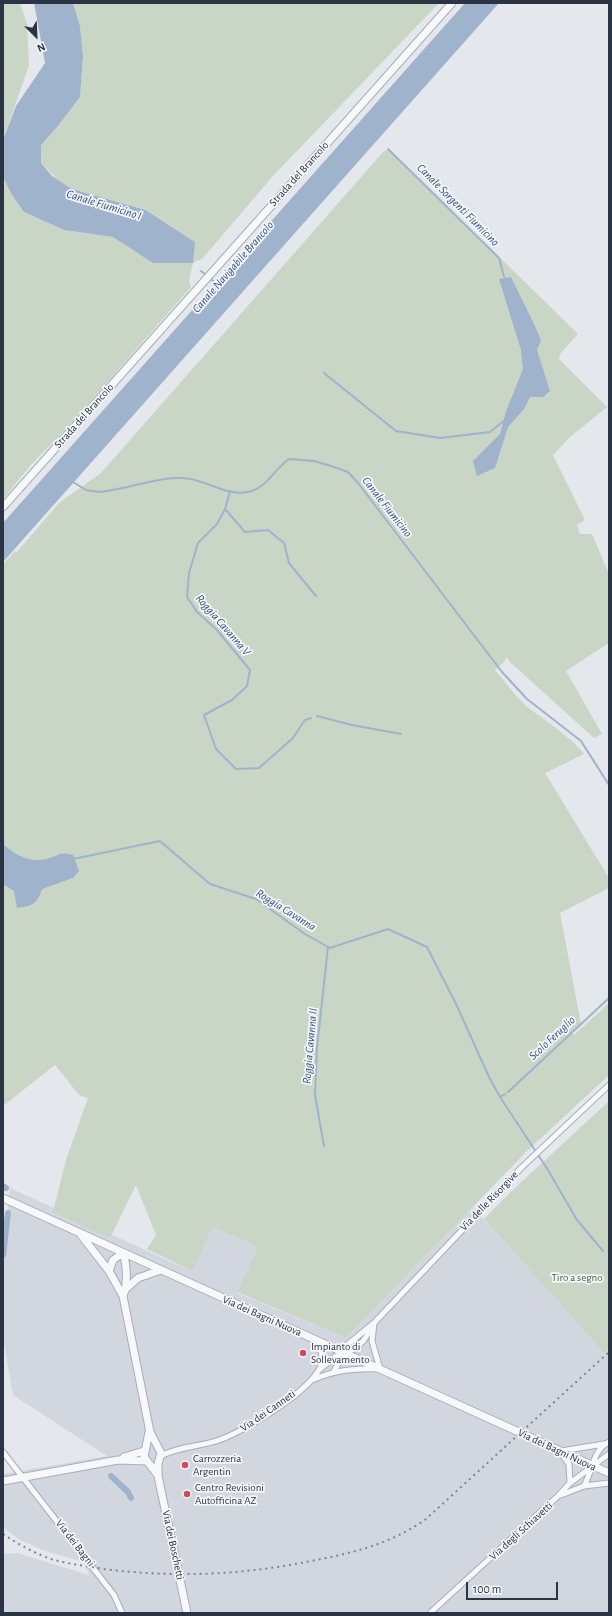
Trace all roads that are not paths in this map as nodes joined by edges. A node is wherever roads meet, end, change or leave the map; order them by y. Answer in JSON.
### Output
{"nodes":[{"id":1,"x":452,"y":3,"type":"edge"},
{"id":2,"x":3,"y":507,"type":"edge"},
{"id":3,"x":609,"y":1085,"type":"edge"},
{"id":4,"x":3,"y":1198,"type":"edge"},
{"id":5,"x":79,"y":1233,"type":"junction"},
{"id":6,"x":123,"y":1253,"type":"junction"},
{"id":7,"x":161,"y":1270,"type":"junction"},
{"id":8,"x":109,"y":1271,"type":"junction"},
{"id":9,"x":124,"y":1292,"type":"junction"},
{"id":10,"x":374,"y":1323,"type":"junction"},
{"id":11,"x":316,"y":1339,"type":"junction"},
{"id":12,"x":345,"y":1353,"type":"junction"},
{"id":13,"x":320,"y":1369,"type":"junction"},
{"id":14,"x":380,"y":1369,"type":"junction"},
{"id":15,"x":334,"y":1371,"type":"junction"},
{"id":16,"x":311,"y":1381,"type":"junction"},
{"id":17,"x":149,"y":1427,"type":"junction"},
{"id":18,"x":606,"y":1443,"type":"edge"},
{"id":19,"x":157,"y":1447,"type":"junction"},
{"id":20,"x":146,"y":1449,"type":"junction"},
{"id":21,"x":177,"y":1449,"type":"junction"},
{"id":22,"x":560,"y":1451,"type":"junction"},
{"id":23,"x":3,"y":1452,"type":"edge"},
{"id":24,"x":609,"y":1454,"type":"edge"},
{"id":25,"x":160,"y":1458,"type":"junction"},
{"id":26,"x":118,"y":1460,"type":"junction"},
{"id":27,"x":148,"y":1462,"type":"junction"},
{"id":28,"x":593,"y":1466,"type":"junction"},
{"id":29,"x":609,"y":1474,"type":"edge"},
{"id":30,"x":158,"y":1476,"type":"junction"},
{"id":31,"x":22,"y":1477,"type":"junction"},
{"id":32,"x":3,"y":1480,"type":"edge"},
{"id":33,"x":570,"y":1483,"type":"junction"},
{"id":34,"x":609,"y":1483,"type":"edge"},
{"id":35,"x":584,"y":1486,"type":"junction"},
{"id":36,"x":558,"y":1496,"type":"junction"},
{"id":37,"x":122,"y":1613,"type":"edge"},
{"id":38,"x":187,"y":1613,"type":"edge"},
{"id":39,"x":430,"y":1613,"type":"edge"}],
"edges":[{"from":1,"to":2,"type":"street","name":"Strada del Brancolo"},
{"from":3,"to":10,"type":"street","name":"Via delle Risorgive"},
{"from":4,"to":5,"type":"street","name":"Via dei Bagni Nuova"},
{"from":5,"to":6,"type":"street","name":"Via dei Bagni Nuova"},
{"from":5,"to":8,"type":"street","name":"Via dei Boschetti"},
{"from":6,"to":7,"type":"street","name":"Via dei Bagni Nuova"},
{"from":6,"to":8,"type":"street"},
{"from":6,"to":9,"type":"street","name":"Via dei Boschetti"},
{"from":7,"to":9,"type":"street"},
{"from":7,"to":11,"type":"street","name":"Via dei Bagni Nuova"},
{"from":8,"to":9,"type":"street","name":"Via dei Boschetti"},
{"from":9,"to":17,"type":"street","name":"Via dei Boschetti"},
{"from":10,"to":12,"type":"street","name":"Via delle Risorgive"},
{"from":10,"to":12,"type":"street","name":"Via delle Risorgive"},
{"from":10,"to":14,"type":"street"},
{"from":11,"to":12,"type":"street","name":"Via dei Bagni Nuova"},
{"from":11,"to":13,"type":"street"},
{"from":12,"to":13,"type":"street","name":"Via dei Canneti"},
{"from":12,"to":14,"type":"street","name":"Via dei Bagni Nuova"},
{"from":12,"to":15,"type":"street"},
{"from":13,"to":16,"type":"street","name":"Via dei Canneti"},
{"from":14,"to":15,"type":"street","name":"Via dei Canneti"},
{"from":14,"to":22,"type":"street","name":"Via dei Bagni Nuova"},
{"from":15,"to":16,"type":"street","name":"Via dei Canneti"},
{"from":16,"to":21,"type":"street","name":"Via dei Canneti"},
{"from":17,"to":19,"type":"street","name":"Via dei Boschetti"},
{"from":17,"to":20,"type":"street","name":"Via dei Boschetti"},
{"from":18,"to":22,"type":"street"},
{"from":18,"to":28,"type":"street"},
{"from":19,"to":20,"type":"street"},
{"from":19,"to":21,"type":"street","name":"Via dei Canneti"},
{"from":19,"to":25,"type":"street","name":"Via dei Boschetti"},
{"from":20,"to":26,"type":"street"},
{"from":20,"to":27,"type":"street","name":"Via dei Boschetti"},
{"from":21,"to":25,"type":"street","name":"Via dei Canneti"},
{"from":22,"to":28,"type":"street","name":"Via dei Bagni Nuova"},
{"from":22,"to":33,"type":"street"},
{"from":23,"to":31,"type":"street","name":"Via dei Bagni"},
{"from":24,"to":28,"type":"street","name":"Via degli Schiavetti"},
{"from":25,"to":27,"type":"street"},
{"from":25,"to":30,"type":"street","name":"Via dei Boschetti"},
{"from":26,"to":27,"type":"street"},
{"from":26,"to":31,"type":"street"},
{"from":27,"to":30,"type":"street","name":"Via dei Boschetti"},
{"from":28,"to":29,"type":"street","name":"Via dei Bagni Nuova"},
{"from":28,"to":33,"type":"street","name":"Via degli Schiavetti"},
{"from":28,"to":35,"type":"street"},
{"from":30,"to":38,"type":"street","name":"Via dei Boschetti"},
{"from":31,"to":32,"type":"street"},
{"from":31,"to":37,"type":"street","name":"Via dei Bagni"},
{"from":33,"to":36,"type":"street","name":"Via degli Schiavetti"},
{"from":34,"to":35,"type":"street","name":"Via degli Schiavetti"},
{"from":35,"to":36,"type":"street","name":"Via degli Schiavetti"},
{"from":36,"to":39,"type":"street","name":"Via degli Schiavetti"}]}
